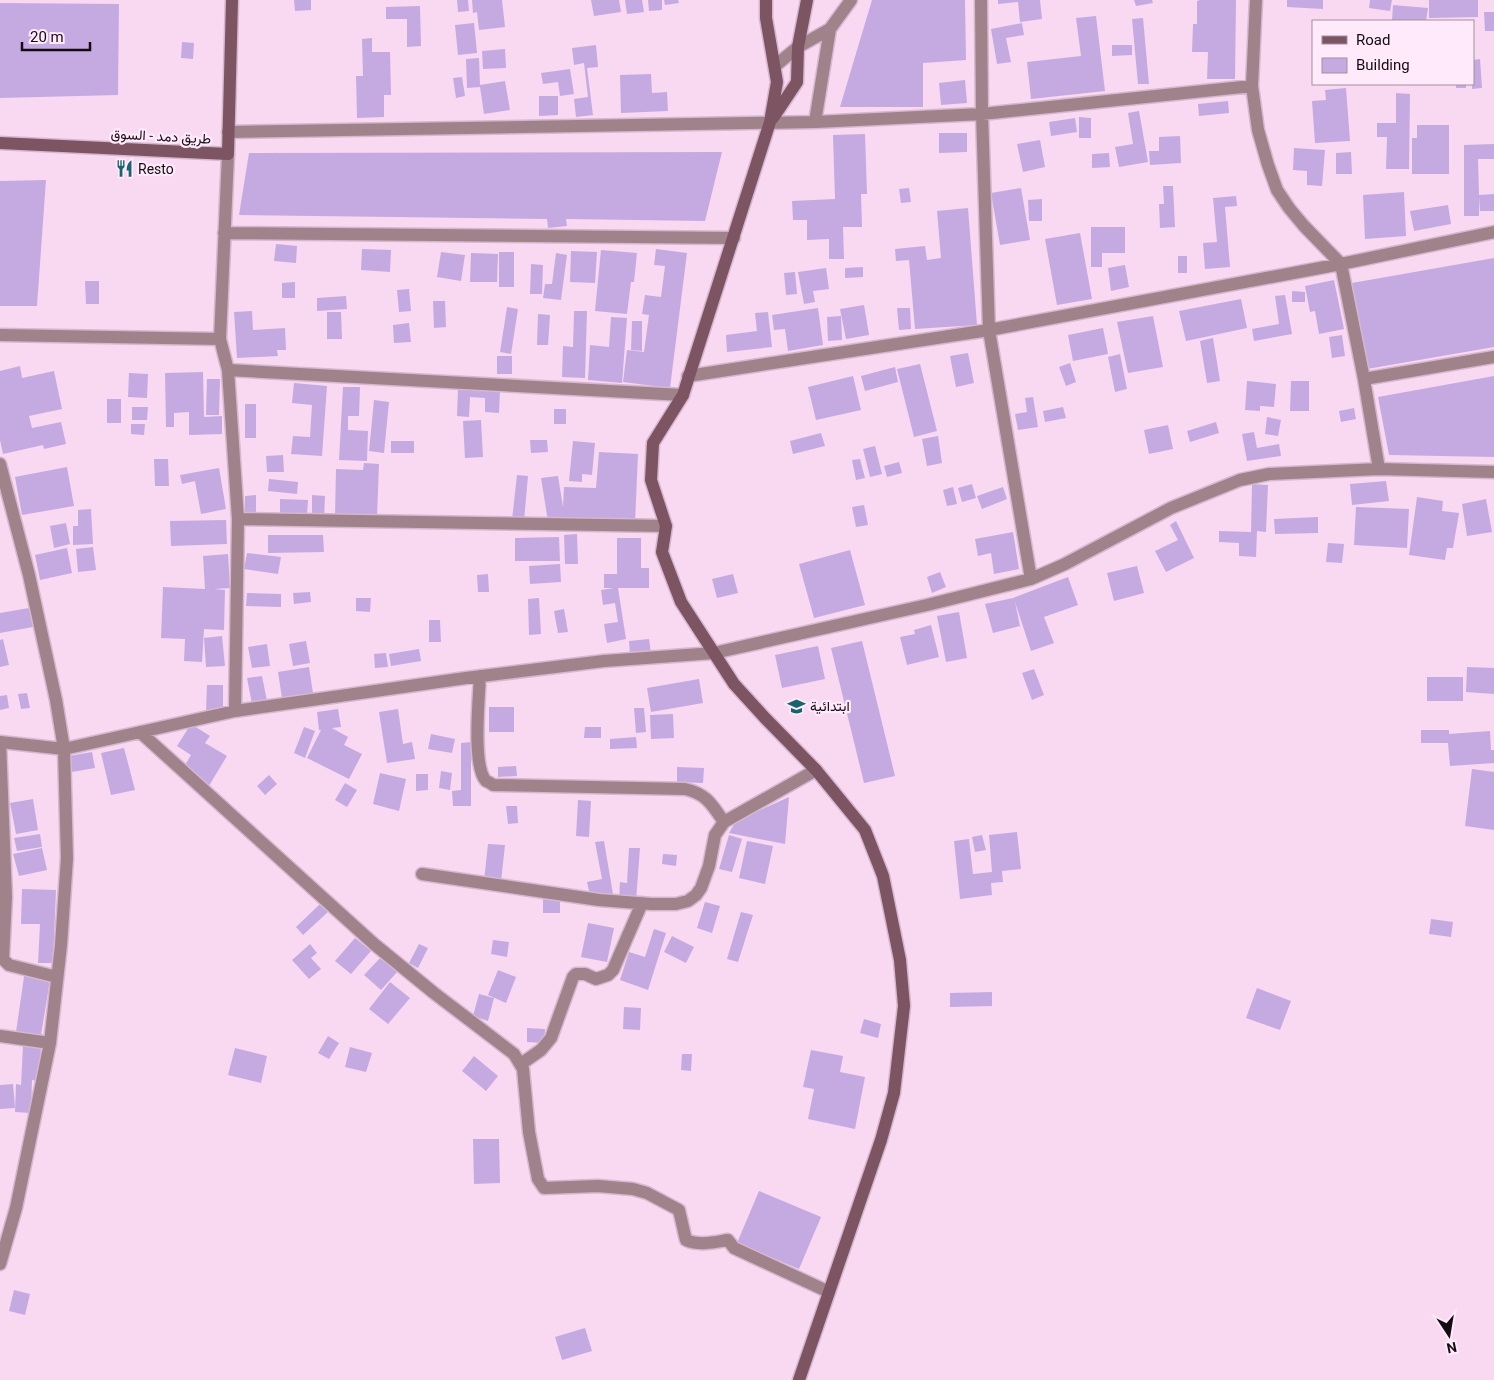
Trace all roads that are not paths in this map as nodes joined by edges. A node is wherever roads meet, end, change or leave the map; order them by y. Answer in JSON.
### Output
{"nodes":[{"id":1,"x":232,"y":0,"type":"edge"},
{"id":2,"x":766,"y":0,"type":"edge"},
{"id":3,"x":807,"y":0,"type":"edge"},
{"id":4,"x":851,"y":0,"type":"edge"},
{"id":5,"x":981,"y":0,"type":"edge"},
{"id":6,"x":1256,"y":0,"type":"edge"},
{"id":7,"x":830,"y":29,"type":"junction"},
{"id":8,"x":798,"y":47,"type":"junction"},
{"id":9,"x":775,"y":66,"type":"junction"},
{"id":10,"x":1252,"y":86,"type":"junction"},
{"id":11,"x":982,"y":114,"type":"junction"},
{"id":12,"x":770,"y":122,"type":"junction"},
{"id":13,"x":815,"y":122,"type":"junction"},
{"id":14,"x":228,"y":132,"type":"junction"},
{"id":15,"x":0,"y":143,"type":"edge"},
{"id":16,"x":228,"y":154,"type":"junction"},
{"id":17,"x":1494,"y":232,"type":"edge"},
{"id":18,"x":224,"y":233,"type":"junction"},
{"id":19,"x":734,"y":238,"type":"junction"},
{"id":20,"x":1341,"y":264,"type":"junction"},
{"id":21,"x":989,"y":330,"type":"junction"},
{"id":22,"x":0,"y":335,"type":"edge"},
{"id":23,"x":220,"y":339,"type":"junction"},
{"id":24,"x":1494,"y":356,"type":"edge"},
{"id":25,"x":228,"y":370,"type":"junction"},
{"id":26,"x":688,"y":376,"type":"junction"},
{"id":27,"x":1364,"y":379,"type":"junction"},
{"id":28,"x":683,"y":395,"type":"junction"},
{"id":29,"x":0,"y":464,"type":"edge"},
{"id":30,"x":1379,"y":469,"type":"junction"},
{"id":31,"x":1494,"y":472,"type":"edge"},
{"id":32,"x":3,"y":488,"type":"edge"},
{"id":33,"x":238,"y":519,"type":"junction"},
{"id":34,"x":666,"y":526,"type":"junction"},
{"id":35,"x":1031,"y":579,"type":"junction"},
{"id":36,"x":714,"y":653,"type":"junction"},
{"id":37,"x":480,"y":676,"type":"junction"},
{"id":38,"x":235,"y":711,"type":"junction"},
{"id":39,"x":140,"y":732,"type":"junction"},
{"id":40,"x":0,"y":742,"type":"edge"},
{"id":41,"x":64,"y":749,"type":"junction"},
{"id":42,"x":816,"y":770,"type":"junction"},
{"id":43,"x":724,"y":822,"type":"junction"},
{"id":44,"x":422,"y":874,"type":"dead end"},
{"id":45,"x":642,"y":903,"type":"junction"},
{"id":46,"x":58,"y":976,"type":"junction"},
{"id":47,"x":0,"y":1036,"type":"edge"},
{"id":48,"x":50,"y":1043,"type":"junction"},
{"id":49,"x":521,"y":1064,"type":"junction"},
{"id":50,"x":0,"y":1264,"type":"edge"},
{"id":51,"x":829,"y":1292,"type":"junction"},
{"id":52,"x":799,"y":1380,"type":"edge"}],
"edges":[{"from":1,"to":14,"type":"street","name":"طريق دمد - السوق"},
{"from":2,"to":9,"type":"street"},
{"from":3,"to":8,"type":"street"},
{"from":4,"to":7,"type":"street"},
{"from":5,"to":11,"type":"street"},
{"from":6,"to":10,"type":"street"},
{"from":7,"to":8,"type":"street"},
{"from":7,"to":13,"type":"street"},
{"from":8,"to":9,"type":"street"},
{"from":8,"to":12,"type":"street"},
{"from":9,"to":12,"type":"street"},
{"from":10,"to":11,"type":"street"},
{"from":10,"to":20,"type":"street"},
{"from":11,"to":13,"type":"street"},
{"from":11,"to":21,"type":"street"},
{"from":12,"to":13,"type":"street"},
{"from":12,"to":14,"type":"street"},
{"from":12,"to":19,"type":"street"},
{"from":14,"to":16,"type":"street","name":"طريق دمد - السوق"},
{"from":15,"to":16,"type":"street","name":"طريق دمد - السوق"},
{"from":16,"to":18,"type":"street"},
{"from":17,"to":20,"type":"street"},
{"from":18,"to":19,"type":"street"},
{"from":18,"to":23,"type":"street"},
{"from":19,"to":26,"type":"street"},
{"from":20,"to":21,"type":"street"},
{"from":20,"to":27,"type":"street"},
{"from":21,"to":26,"type":"street"},
{"from":21,"to":35,"type":"street"},
{"from":22,"to":23,"type":"street"},
{"from":23,"to":25,"type":"street"},
{"from":24,"to":27,"type":"street"},
{"from":25,"to":28,"type":"street"},
{"from":25,"to":33,"type":"street"},
{"from":26,"to":28,"type":"street"},
{"from":27,"to":30,"type":"street"},
{"from":28,"to":34,"type":"street"},
{"from":29,"to":32,"type":"street"},
{"from":30,"to":31,"type":"street"},
{"from":30,"to":35,"type":"street"},
{"from":32,"to":41,"type":"street"},
{"from":33,"to":34,"type":"street"},
{"from":33,"to":38,"type":"street"},
{"from":34,"to":36,"type":"street"},
{"from":35,"to":36,"type":"street"},
{"from":36,"to":37,"type":"street"},
{"from":36,"to":42,"type":"street"},
{"from":37,"to":38,"type":"street"},
{"from":37,"to":43,"type":"street"},
{"from":38,"to":39,"type":"street"},
{"from":39,"to":41,"type":"street"},
{"from":39,"to":49,"type":"street"},
{"from":40,"to":41,"type":"street"},
{"from":40,"to":46,"type":"street"},
{"from":41,"to":46,"type":"street"},
{"from":42,"to":43,"type":"street"},
{"from":42,"to":51,"type":"street"},
{"from":43,"to":45,"type":"street"},
{"from":44,"to":45,"type":"street"},
{"from":45,"to":49,"type":"street"},
{"from":46,"to":48,"type":"street"},
{"from":47,"to":48,"type":"street"},
{"from":48,"to":50,"type":"street"},
{"from":49,"to":51,"type":"street"},
{"from":51,"to":52,"type":"street"}]}
